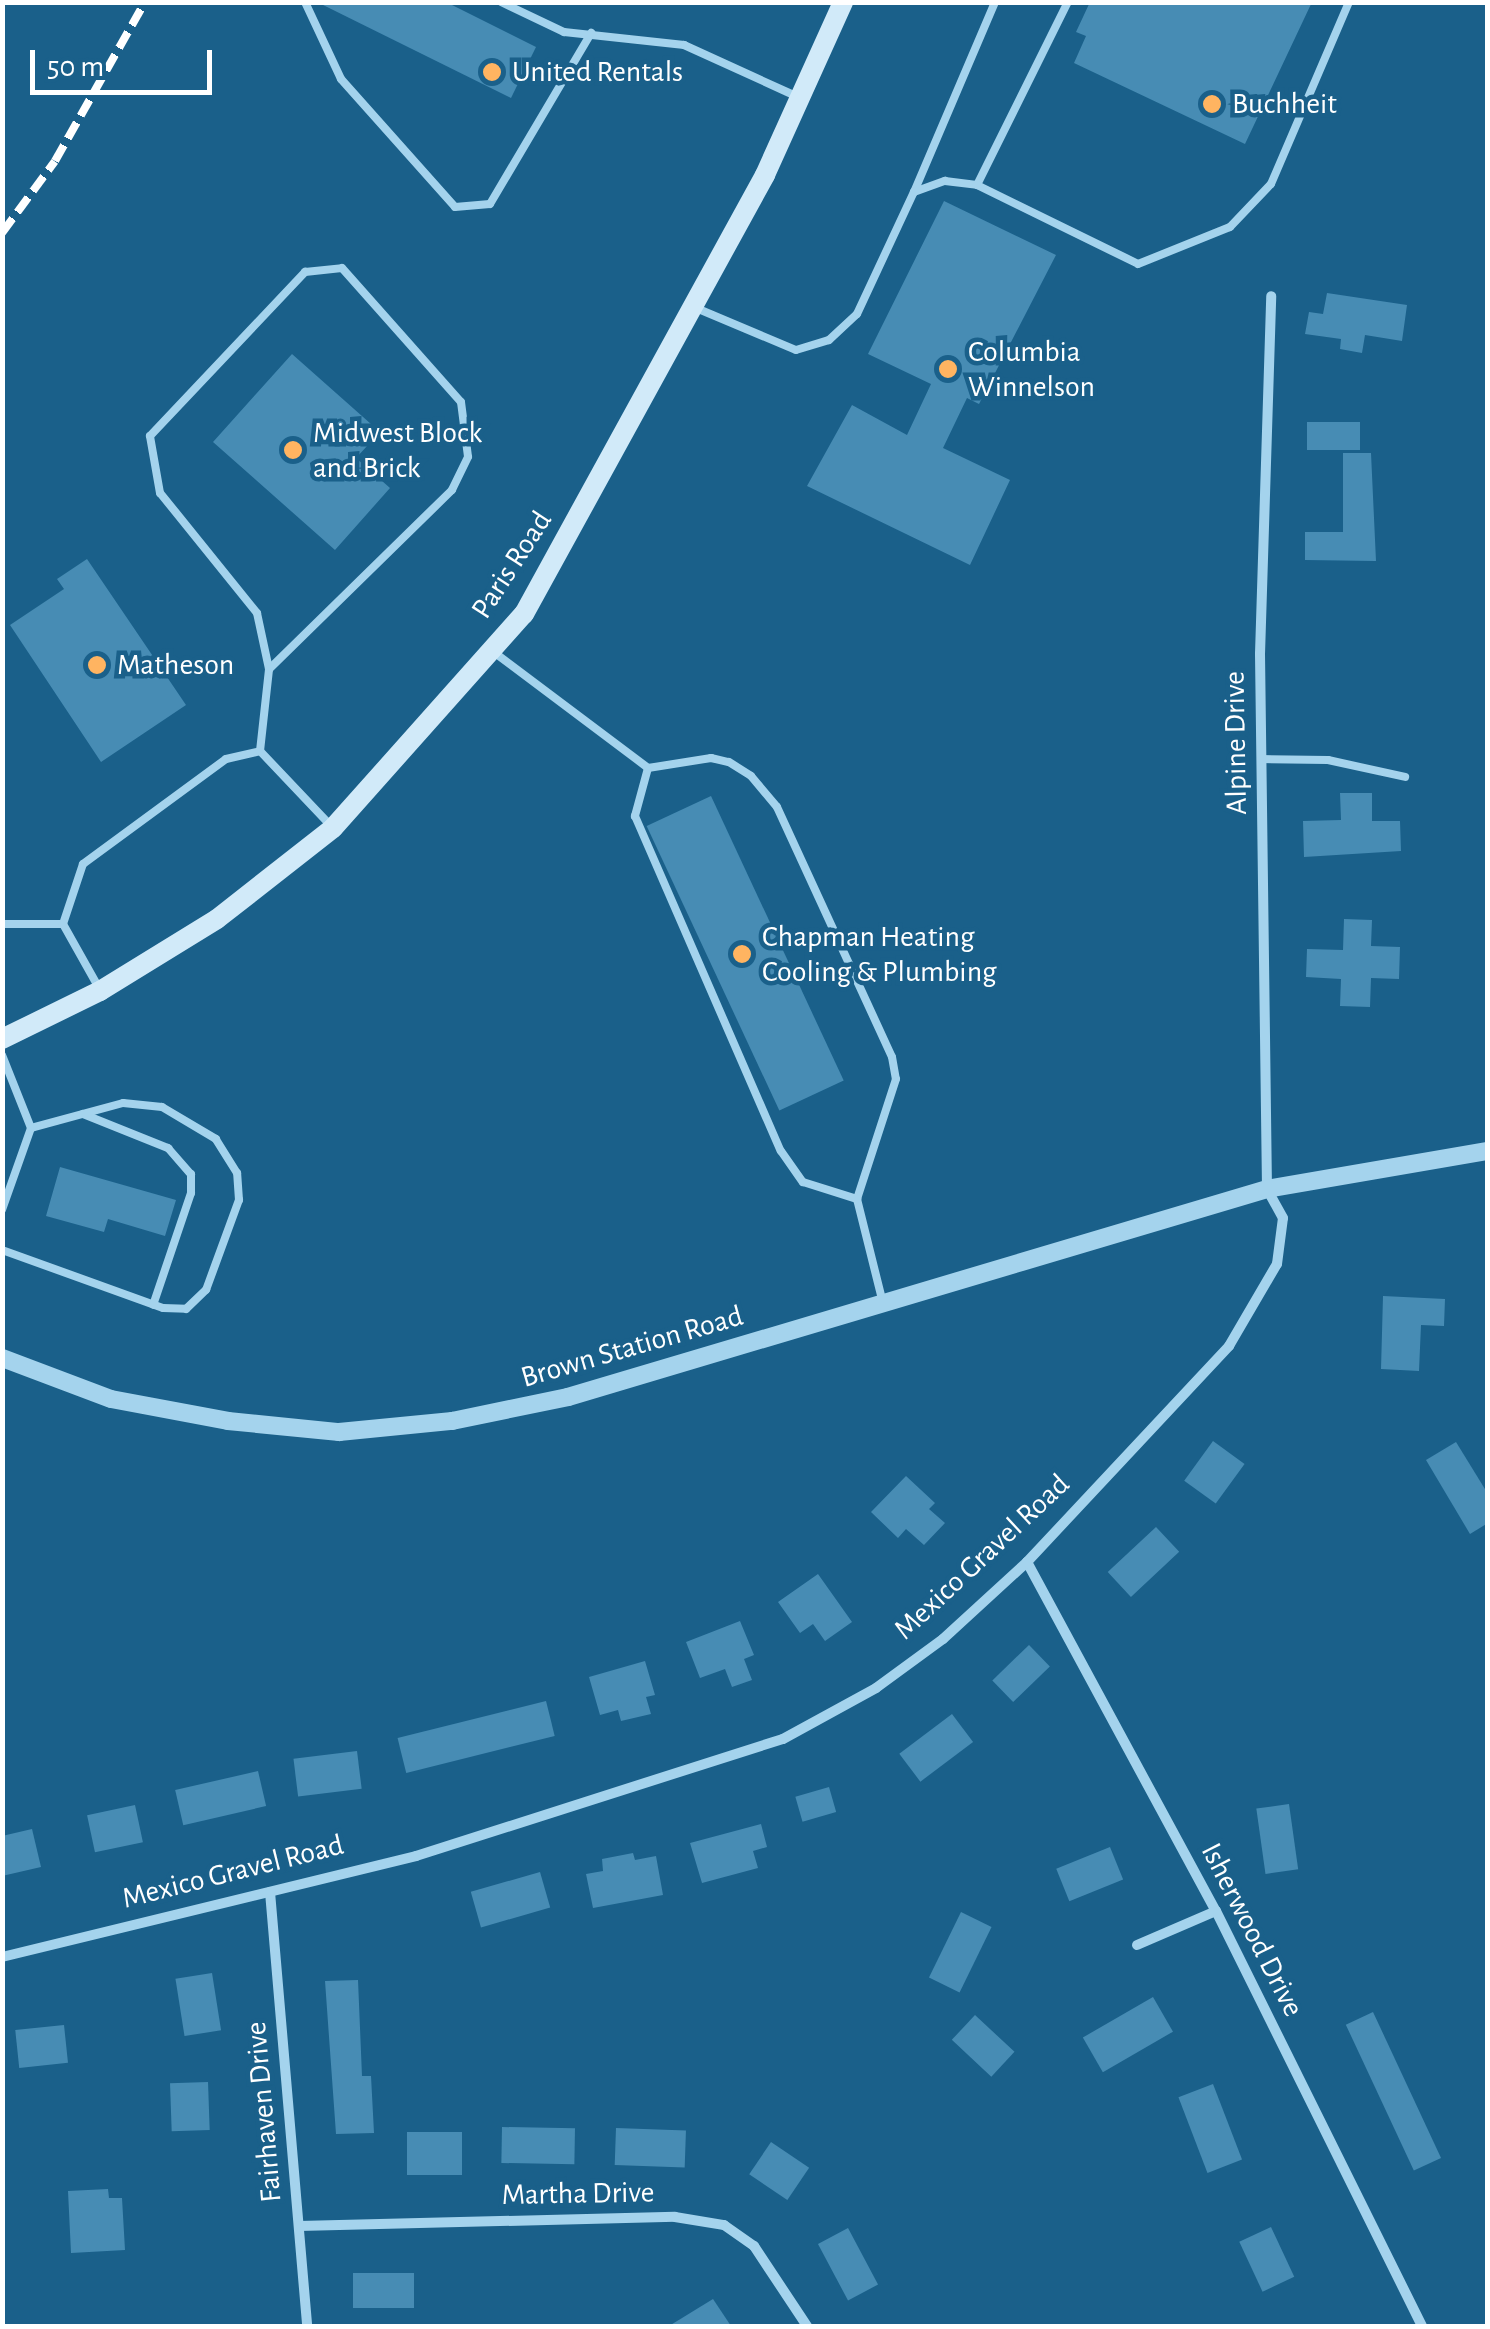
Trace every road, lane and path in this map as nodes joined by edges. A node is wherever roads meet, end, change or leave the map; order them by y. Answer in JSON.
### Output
{"nodes":[{"id":1,"x":304,"y":2,"type":"edge"},
{"id":2,"x":501,"y":2,"type":"edge"},
{"id":3,"x":843,"y":2,"type":"edge"},
{"id":4,"x":994,"y":2,"type":"edge"},
{"id":5,"x":1068,"y":2,"type":"edge"},
{"id":6,"x":1349,"y":2,"type":"edge"},
{"id":7,"x":591,"y":33,"type":"junction"},
{"id":8,"x":800,"y":98,"type":"junction"},
{"id":9,"x":977,"y":185,"type":"junction"},
{"id":10,"x":914,"y":192,"type":"junction"},
{"id":11,"x":1271,"y":296,"type":"dead end"},
{"id":12,"x":696,"y":308,"type":"junction"},
{"id":13,"x":492,"y":650,"type":"junction"},
{"id":14,"x":268,"y":669,"type":"junction"},
{"id":15,"x":260,"y":751,"type":"junction"},
{"id":16,"x":1261,"y":759,"type":"junction"},
{"id":17,"x":648,"y":768,"type":"junction"},
{"id":18,"x":1404,"y":777,"type":"dead end"},
{"id":19,"x":333,"y":828,"type":"junction"},
{"id":20,"x":2,"y":924,"type":"edge"},
{"id":21,"x":63,"y":924,"type":"junction"},
{"id":22,"x":100,"y":991,"type":"junction"},
{"id":23,"x":2,"y":1040,"type":"edge"},
{"id":24,"x":2,"y":1055,"type":"edge"},
{"id":25,"x":83,"y":1114,"type":"junction"},
{"id":26,"x":32,"y":1128,"type":"junction"},
{"id":27,"x":1488,"y":1152,"type":"edge"},
{"id":28,"x":1267,"y":1189,"type":"junction"},
{"id":29,"x":857,"y":1199,"type":"junction"},
{"id":30,"x":2,"y":1210,"type":"edge"},
{"id":31,"x":2,"y":1250,"type":"edge"},
{"id":32,"x":883,"y":1303,"type":"junction"},
{"id":33,"x":153,"y":1304,"type":"junction"},
{"id":34,"x":2,"y":1358,"type":"edge"},
{"id":35,"x":1027,"y":1562,"type":"junction"},
{"id":36,"x":270,"y":1892,"type":"junction"},
{"id":37,"x":1216,"y":1911,"type":"junction"},
{"id":38,"x":1137,"y":1945,"type":"dead end"},
{"id":39,"x":2,"y":1956,"type":"edge"},
{"id":40,"x":299,"y":2226,"type":"junction"},
{"id":41,"x":306,"y":2326,"type":"edge"},
{"id":42,"x":807,"y":2326,"type":"edge"},
{"id":43,"x":1422,"y":2326,"type":"edge"}],
"edges":[{"from":1,"to":7,"type":"lane"},
{"from":2,"to":7,"type":"lane"},
{"from":3,"to":8,"type":"main road","name":"Paris Road"},
{"from":4,"to":10,"type":"lane"},
{"from":5,"to":9,"type":"lane"},
{"from":6,"to":9,"type":"lane"},
{"from":7,"to":8,"type":"lane"},
{"from":8,"to":12,"type":"main road","name":"Paris Road"},
{"from":9,"to":10,"type":"lane"},
{"from":10,"to":12,"type":"lane"},
{"from":11,"to":16,"type":"street","name":"Alpine Drive"},
{"from":12,"to":13,"type":"main road","name":"Paris Road"},
{"from":13,"to":17,"type":"lane"},
{"from":13,"to":19,"type":"main road","name":"Paris Road"},
{"from":14,"to":14,"type":"lane"},
{"from":14,"to":15,"type":"lane"},
{"from":15,"to":19,"type":"lane"},
{"from":15,"to":21,"type":"lane"},
{"from":16,"to":18,"type":"lane"},
{"from":16,"to":28,"type":"street","name":"Alpine Drive"},
{"from":17,"to":29,"type":"lane"},
{"from":17,"to":29,"type":"lane"},
{"from":19,"to":22,"type":"main road","name":"Paris Road"},
{"from":20,"to":21,"type":"lane"},
{"from":21,"to":22,"type":"lane"},
{"from":22,"to":23,"type":"main road","name":"Paris Road"},
{"from":24,"to":26,"type":"lane"},
{"from":25,"to":26,"type":"lane"},
{"from":25,"to":33,"type":"lane"},
{"from":25,"to":33,"type":"lane"},
{"from":26,"to":30,"type":"lane"},
{"from":27,"to":28,"type":"street"},
{"from":28,"to":32,"type":"street","name":"Brown Station Road"},
{"from":28,"to":35,"type":"street","name":"Mexico Gravel Road"},
{"from":29,"to":32,"type":"lane"},
{"from":31,"to":33,"type":"lane"},
{"from":32,"to":34,"type":"street","name":"Brown Station Road"},
{"from":35,"to":36,"type":"street","name":"Mexico Gravel Road"},
{"from":35,"to":37,"type":"street","name":"Isherwood Drive"},
{"from":36,"to":39,"type":"street","name":"Mexico Gravel Road"},
{"from":36,"to":40,"type":"street","name":"Fairhaven Drive"},
{"from":37,"to":38,"type":"street"},
{"from":37,"to":43,"type":"street","name":"Isherwood Drive"},
{"from":40,"to":41,"type":"street","name":"Fairhaven Drive"},
{"from":40,"to":42,"type":"street","name":"Martha Drive"}]}
